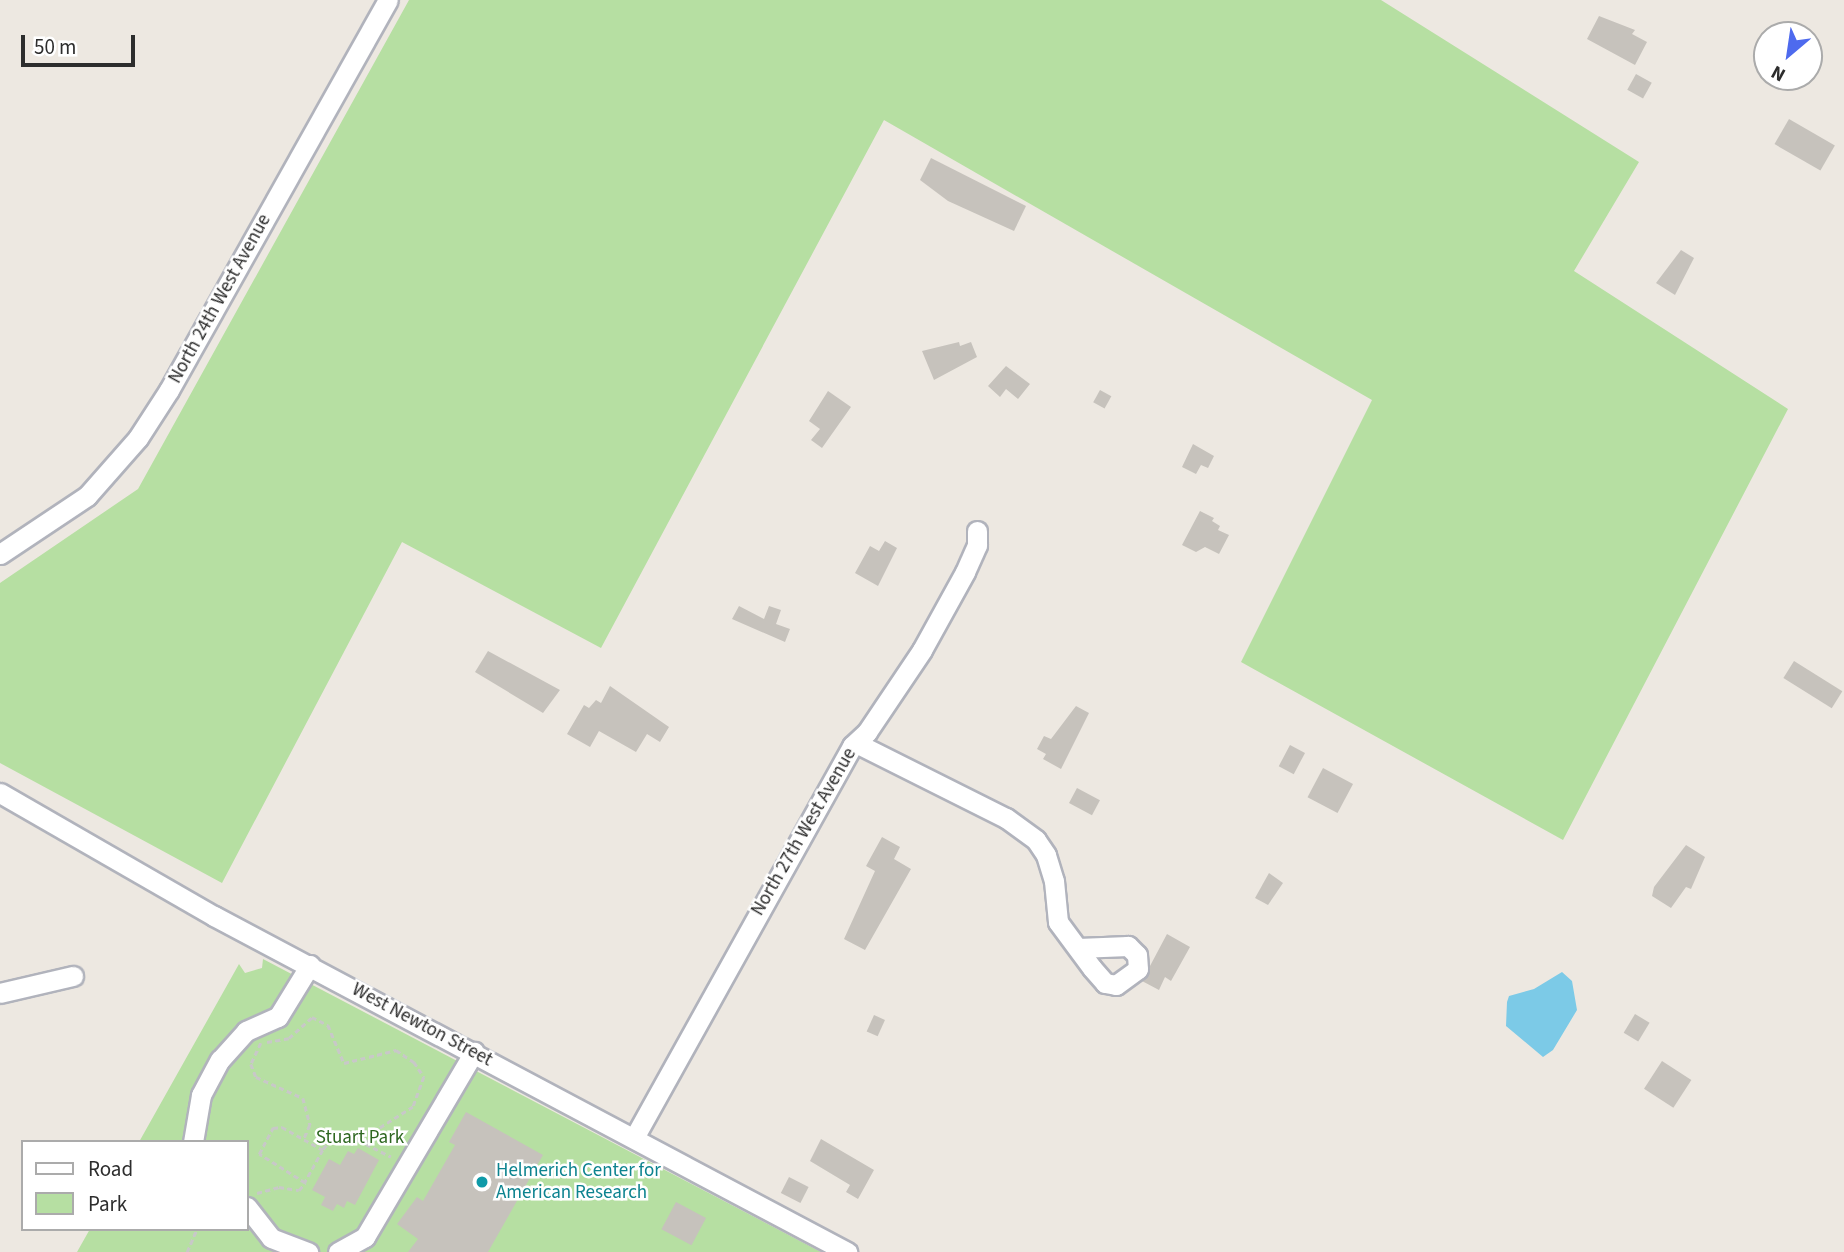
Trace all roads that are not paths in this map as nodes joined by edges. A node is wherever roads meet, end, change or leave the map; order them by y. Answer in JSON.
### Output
{"nodes":[{"id":1,"x":388,"y":0,"type":"edge"},
{"id":2,"x":977,"y":531,"type":"dead end"},
{"id":3,"x":0,"y":554,"type":"edge"},
{"id":4,"x":856,"y":743,"type":"junction"},
{"id":5,"x":0,"y":793,"type":"edge"},
{"id":6,"x":1078,"y":948,"type":"dead end"},
{"id":7,"x":310,"y":965,"type":"junction"},
{"id":8,"x":73,"y":976,"type":"dead end"},
{"id":9,"x":0,"y":993,"type":"edge"},
{"id":10,"x":474,"y":1052,"type":"junction"},
{"id":11,"x":634,"y":1138,"type":"junction"},
{"id":12,"x":193,"y":1140,"type":"edge"},
{"id":13,"x":250,"y":1202,"type":"edge"},
{"id":14,"x":265,"y":1245,"type":"edge"},
{"id":15,"x":308,"y":1252,"type":"edge"},
{"id":16,"x":338,"y":1252,"type":"edge"},
{"id":17,"x":847,"y":1252,"type":"edge"}],
"edges":[{"from":1,"to":3,"type":"street","name":"North 24th West Avenue"},
{"from":2,"to":4,"type":"street","name":"North 27th West Avenue"},
{"from":4,"to":6,"type":"street"},
{"from":4,"to":11,"type":"street","name":"North 27th West Avenue"},
{"from":5,"to":7,"type":"street","name":"West Newton Street"},
{"from":7,"to":10,"type":"street","name":"West Newton Street"},
{"from":7,"to":12,"type":"street"},
{"from":8,"to":9,"type":"street"},
{"from":10,"to":11,"type":"street","name":"West Newton Street"},
{"from":10,"to":16,"type":"street"},
{"from":11,"to":17,"type":"street","name":"West Newton Street"},
{"from":13,"to":14,"type":"street"},
{"from":14,"to":15,"type":"street"}]}
